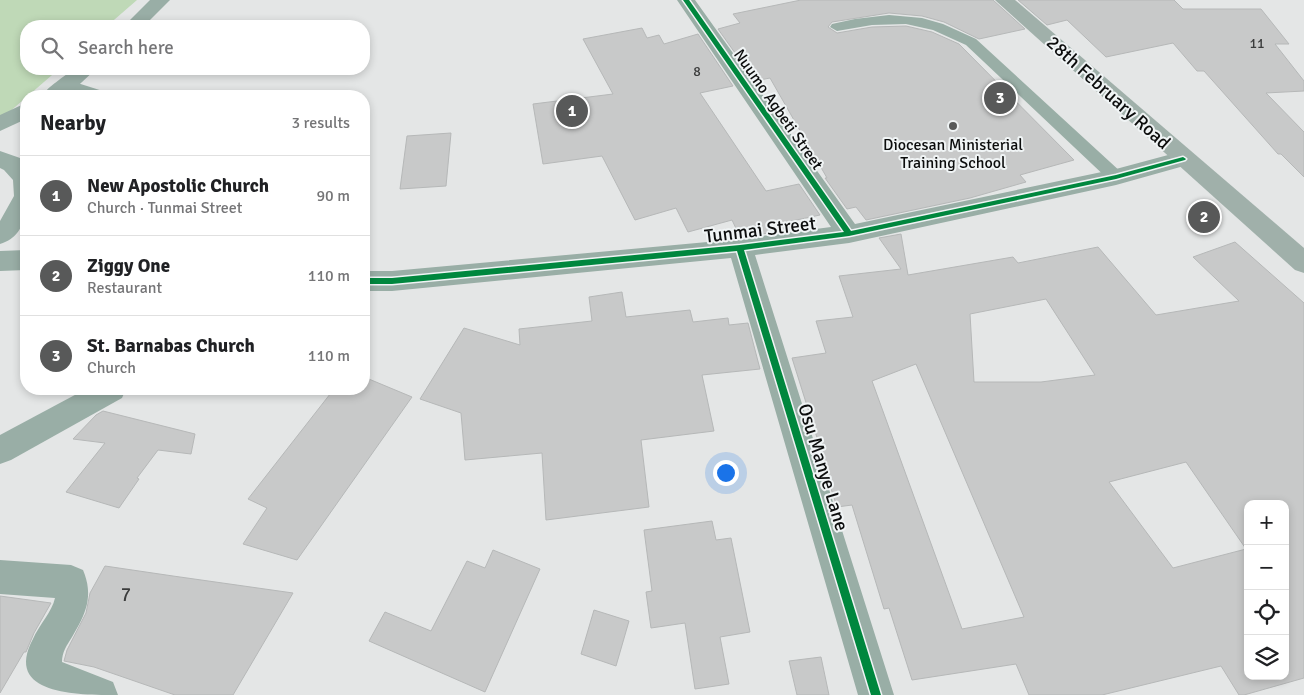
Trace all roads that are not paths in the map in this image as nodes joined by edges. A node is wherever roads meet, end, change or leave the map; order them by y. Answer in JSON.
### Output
{"nodes":[{"id":1,"x":162,"y":0,"type":"edge"},
{"id":2,"x":686,"y":0,"type":"edge"},
{"id":3,"x":1004,"y":0,"type":"edge"},
{"id":4,"x":140,"y":20,"type":"edge"},
{"id":5,"x":837,"y":26,"type":"dead end"},
{"id":6,"x":79,"y":75,"type":"edge"},
{"id":7,"x":62,"y":90,"type":"edge"},
{"id":8,"x":20,"y":113,"type":"edge"},
{"id":9,"x":0,"y":124,"type":"edge"},
{"id":10,"x":0,"y":159,"type":"edge"},
{"id":11,"x":1183,"y":159,"type":"junction"},
{"id":12,"x":20,"y":176,"type":"edge"},
{"id":13,"x":1116,"y":177,"type":"junction"},
{"id":14,"x":20,"y":200,"type":"edge"},
{"id":15,"x":849,"y":234,"type":"junction"},
{"id":16,"x":0,"y":236,"type":"edge"},
{"id":17,"x":740,"y":248,"type":"junction"},
{"id":18,"x":20,"y":260,"type":"edge"},
{"id":19,"x":0,"y":261,"type":"edge"},
{"id":20,"x":1304,"y":263,"type":"edge"},
{"id":21,"x":370,"y":281,"type":"edge"},
{"id":22,"x":101,"y":395,"type":"edge"},
{"id":23,"x":0,"y":450,"type":"edge"},
{"id":24,"x":0,"y":577,"type":"edge"},
{"id":25,"x":100,"y":695,"type":"edge"},
{"id":26,"x":876,"y":695,"type":"edge"}],
"edges":[{"from":1,"to":4,"type":"street"},
{"from":2,"to":15,"type":"street","name":"Nuumo Agbeti Street"},
{"from":3,"to":11,"type":"main road","name":"28th February Road"},
{"from":5,"to":13,"type":"lane"},
{"from":6,"to":7,"type":"street"},
{"from":8,"to":9,"type":"street"},
{"from":10,"to":12,"type":"street"},
{"from":11,"to":13,"type":"street","name":"Tunmai Street"},
{"from":11,"to":20,"type":"main road","name":"28th February Road"},
{"from":13,"to":15,"type":"street","name":"Tunmai Street"},
{"from":14,"to":16,"type":"street"},
{"from":15,"to":17,"type":"street","name":"Tunmai Street"},
{"from":17,"to":21,"type":"street","name":"Tunmai Street"},
{"from":17,"to":26,"type":"street","name":"Osu Manye Lane"},
{"from":18,"to":19,"type":"street"},
{"from":22,"to":23,"type":"street"},
{"from":24,"to":25,"type":"street"}]}
